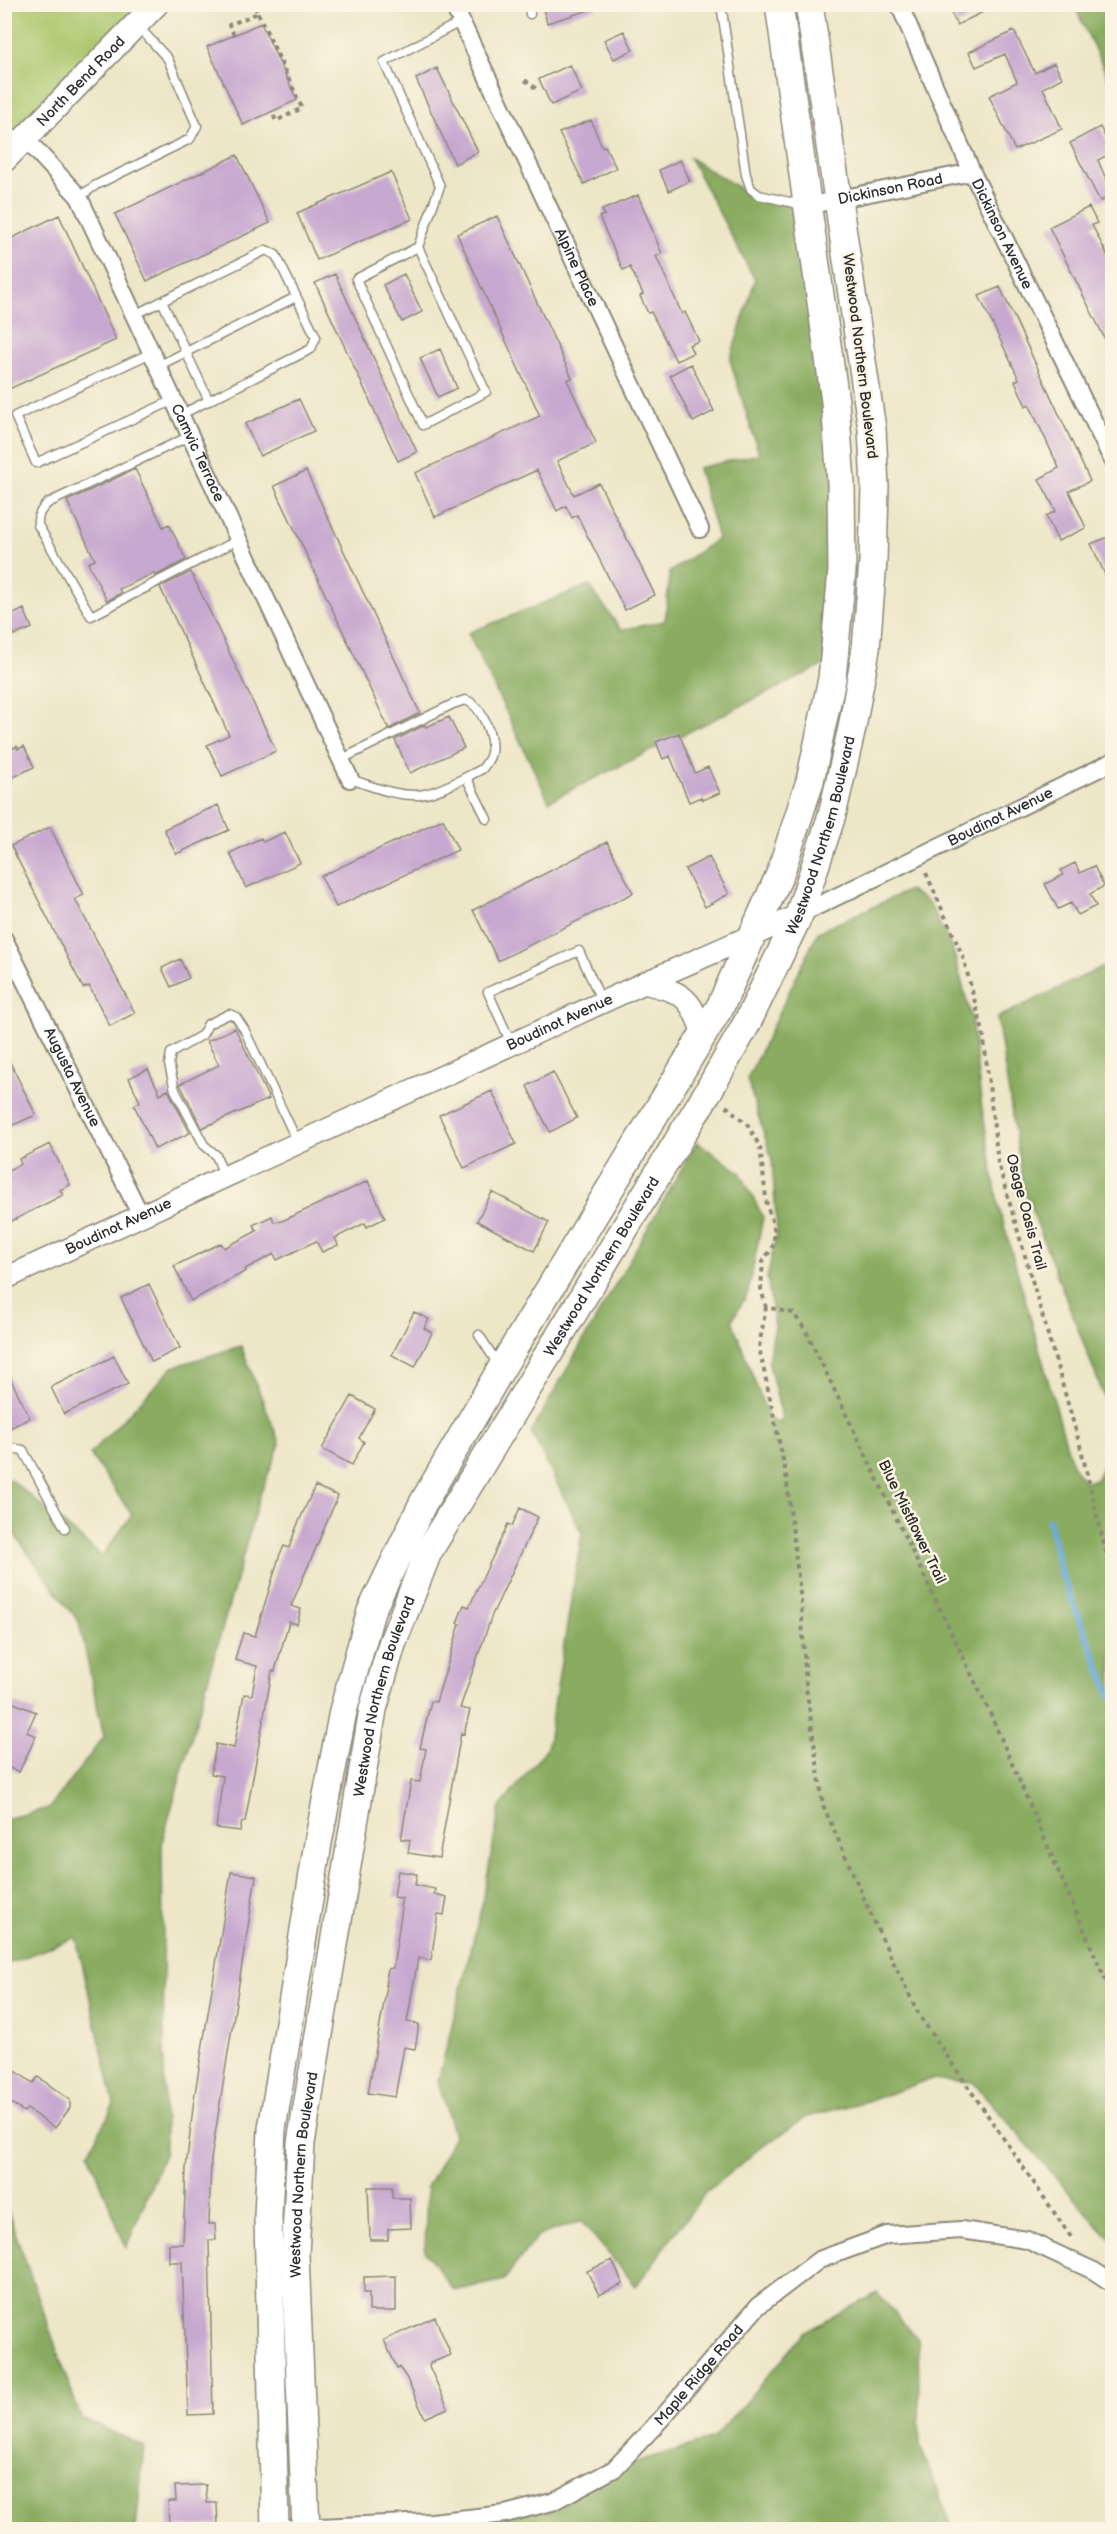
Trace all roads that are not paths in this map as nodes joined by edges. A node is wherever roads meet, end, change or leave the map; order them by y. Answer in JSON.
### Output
{"nodes":[{"id":1,"x":156,"y":4,"type":"edge"},
{"id":2,"x":453,"y":4,"type":"edge"},
{"id":3,"x":528,"y":4,"type":"edge"},
{"id":4,"x":721,"y":4,"type":"edge"},
{"id":5,"x":779,"y":4,"type":"edge"},
{"id":6,"x":809,"y":4,"type":"edge"},
{"id":7,"x":899,"y":4,"type":"edge"},
{"id":8,"x":530,"y":14,"type":"dead end"},
{"id":9,"x":462,"y":21,"type":"junction"},
{"id":10,"x":136,"y":25,"type":"junction"},
{"id":11,"x":25,"y":138,"type":"junction"},
{"id":12,"x":4,"y":160,"type":"edge"},
{"id":13,"x":972,"y":172,"type":"junction"},
{"id":14,"x":79,"y":197,"type":"junction"},
{"id":15,"x":839,"y":200,"type":"junction"},
{"id":16,"x":806,"y":206,"type":"junction"},
{"id":17,"x":418,"y":247,"type":"junction"},
{"id":18,"x":296,"y":297,"type":"junction"},
{"id":19,"x":162,"y":301,"type":"junction"},
{"id":20,"x":134,"y":315,"type":"junction"},
{"id":21,"x":186,"y":352,"type":"junction"},
{"id":22,"x":154,"y":360,"type":"junction"},
{"id":23,"x":209,"y":401,"type":"junction"},
{"id":24,"x":177,"y":408,"type":"junction"},
{"id":25,"x":190,"y":436,"type":"junction"},
{"id":26,"x":1113,"y":459,"type":"edge"},
{"id":27,"x":700,"y":529,"type":"dead end"},
{"id":28,"x":858,"y":530,"type":"junction"},
{"id":29,"x":238,"y":540,"type":"junction"},
{"id":30,"x":340,"y":760,"type":"junction"},
{"id":31,"x":1113,"y":762,"type":"edge"},
{"id":32,"x":466,"y":777,"type":"junction"},
{"id":33,"x":350,"y":779,"type":"joint"},
{"id":34,"x":488,"y":819,"type":"dead end"},
{"id":35,"x":799,"y":915,"type":"junction"},
{"id":36,"x":752,"y":936,"type":"junction"},
{"id":37,"x":4,"y":939,"type":"edge"},
{"id":38,"x":644,"y":983,"type":"junction"},
{"id":39,"x":602,"y":1003,"type":"junction"},
{"id":40,"x":703,"y":1034,"type":"junction"},
{"id":41,"x":512,"y":1045,"type":"junction"},
{"id":42,"x":299,"y":1144,"type":"junction"},
{"id":43,"x":225,"y":1177,"type":"junction"},
{"id":44,"x":141,"y":1216,"type":"junction"},
{"id":45,"x":4,"y":1279,"type":"edge"},
{"id":46,"x":479,"y":1335,"type":"dead end"},
{"id":47,"x":501,"y":1369,"type":"junction"},
{"id":48,"x":528,"y":1387,"type":"junction"},
{"id":49,"x":4,"y":1443,"type":"edge"},
{"id":50,"x":65,"y":1528,"type":"dead end"},
{"id":51,"x":333,"y":1848,"type":"junction"},
{"id":52,"x":283,"y":2195,"type":"junction"},
{"id":53,"x":1113,"y":2283,"type":"edge"},
{"id":54,"x":306,"y":2528,"type":"edge"},
{"id":55,"x":275,"y":2529,"type":"edge"}],
"edges":[{"from":1,"to":10,"type":"main road","name":"North Bend Road"},
{"from":2,"to":9,"type":"street","name":"Alpine Place"},
{"from":3,"to":8,"type":"lane"},
{"from":4,"to":16,"type":"lane"},
{"from":5,"to":16,"type":"main road","name":"Westwood Northern Boulevard"},
{"from":6,"to":15,"type":"main road","name":"Westwood Northern Boulevard"},
{"from":7,"to":13,"type":"street","name":"Dickinson Avenue"},
{"from":9,"to":17,"type":"lane"},
{"from":9,"to":27,"type":"street","name":"Alpine Place"},
{"from":10,"to":11,"type":"main road","name":"North Bend Road"},
{"from":10,"to":14,"type":"lane"},
{"from":11,"to":12,"type":"main road","name":"North Bend Road"},
{"from":11,"to":14,"type":"street","name":"Camvic Terrace"},
{"from":13,"to":15,"type":"street","name":"Dickinson Road"},
{"from":13,"to":26,"type":"street","name":"Dickinson Avenue"},
{"from":14,"to":20,"type":"street","name":"Camvic Terrace"},
{"from":15,"to":16,"type":"street","name":"Dickinson Road"},
{"from":15,"to":28,"type":"main road","name":"Westwood Northern Boulevard"},
{"from":16,"to":28,"type":"main road","name":"Westwood Northern Boulevard"},
{"from":17,"to":17,"type":"lane"},
{"from":18,"to":19,"type":"lane"},
{"from":18,"to":21,"type":"lane"},
{"from":18,"to":23,"type":"lane"},
{"from":19,"to":20,"type":"lane"},
{"from":19,"to":21,"type":"lane"},
{"from":20,"to":22,"type":"street","name":"Camvic Terrace"},
{"from":21,"to":22,"type":"lane"},
{"from":21,"to":23,"type":"lane"},
{"from":22,"to":24,"type":"street","name":"Camvic Terrace"},
{"from":22,"to":24,"type":"lane"},
{"from":23,"to":24,"type":"lane"},
{"from":24,"to":25,"type":"street","name":"Camvic Terrace"},
{"from":25,"to":29,"type":"street","name":"Camvic Terrace"},
{"from":25,"to":29,"type":"lane"},
{"from":28,"to":35,"type":"main road","name":"Westwood Northern Boulevard"},
{"from":28,"to":36,"type":"main road","name":"Westwood Northern Boulevard"},
{"from":29,"to":30,"type":"street","name":"Camvic Terrace"},
{"from":30,"to":32,"type":"lane"},
{"from":30,"to":33,"type":"street","name":"Camvic Terrace"},
{"from":31,"to":35,"type":"street","name":"Boudinot Avenue"},
{"from":32,"to":33,"type":"lane"},
{"from":32,"to":34,"type":"lane"},
{"from":35,"to":36,"type":"street","name":"Boudinot Avenue"},
{"from":35,"to":48,"type":"main road","name":"Westwood Northern Boulevard"},
{"from":36,"to":38,"type":"street","name":"Boudinot Avenue"},
{"from":36,"to":40,"type":"main road","name":"Westwood Northern Boulevard"},
{"from":37,"to":44,"type":"street","name":"Augusta Avenue"},
{"from":38,"to":39,"type":"street","name":"Boudinot Avenue"},
{"from":38,"to":40,"type":"street"},
{"from":39,"to":41,"type":"street","name":"Boudinot Avenue"},
{"from":39,"to":41,"type":"lane"},
{"from":40,"to":47,"type":"main road","name":"Westwood Northern Boulevard"},
{"from":41,"to":42,"type":"street","name":"Boudinot Avenue"},
{"from":42,"to":43,"type":"street","name":"Boudinot Avenue"},
{"from":42,"to":43,"type":"lane"},
{"from":43,"to":44,"type":"street","name":"Boudinot Avenue"},
{"from":44,"to":45,"type":"street","name":"Boudinot Avenue"},
{"from":46,"to":47,"type":"lane"},
{"from":47,"to":48,"type":"main road"},
{"from":47,"to":51,"type":"main road","name":"Westwood Northern Boulevard"},
{"from":48,"to":51,"type":"main road","name":"Westwood Northern Boulevard"},
{"from":49,"to":50,"type":"lane"},
{"from":51,"to":52,"type":"main road","name":"Westwood Northern Boulevard"},
{"from":52,"to":54,"type":"main road","name":"Westwood Northern Boulevard"},
{"from":52,"to":55,"type":"main road","name":"Westwood Northern Boulevard"},
{"from":53,"to":54,"type":"street","name":"Maple Ridge Road"},
{"from":54,"to":55,"type":"street","name":"Maple Ridge Road"}]}
